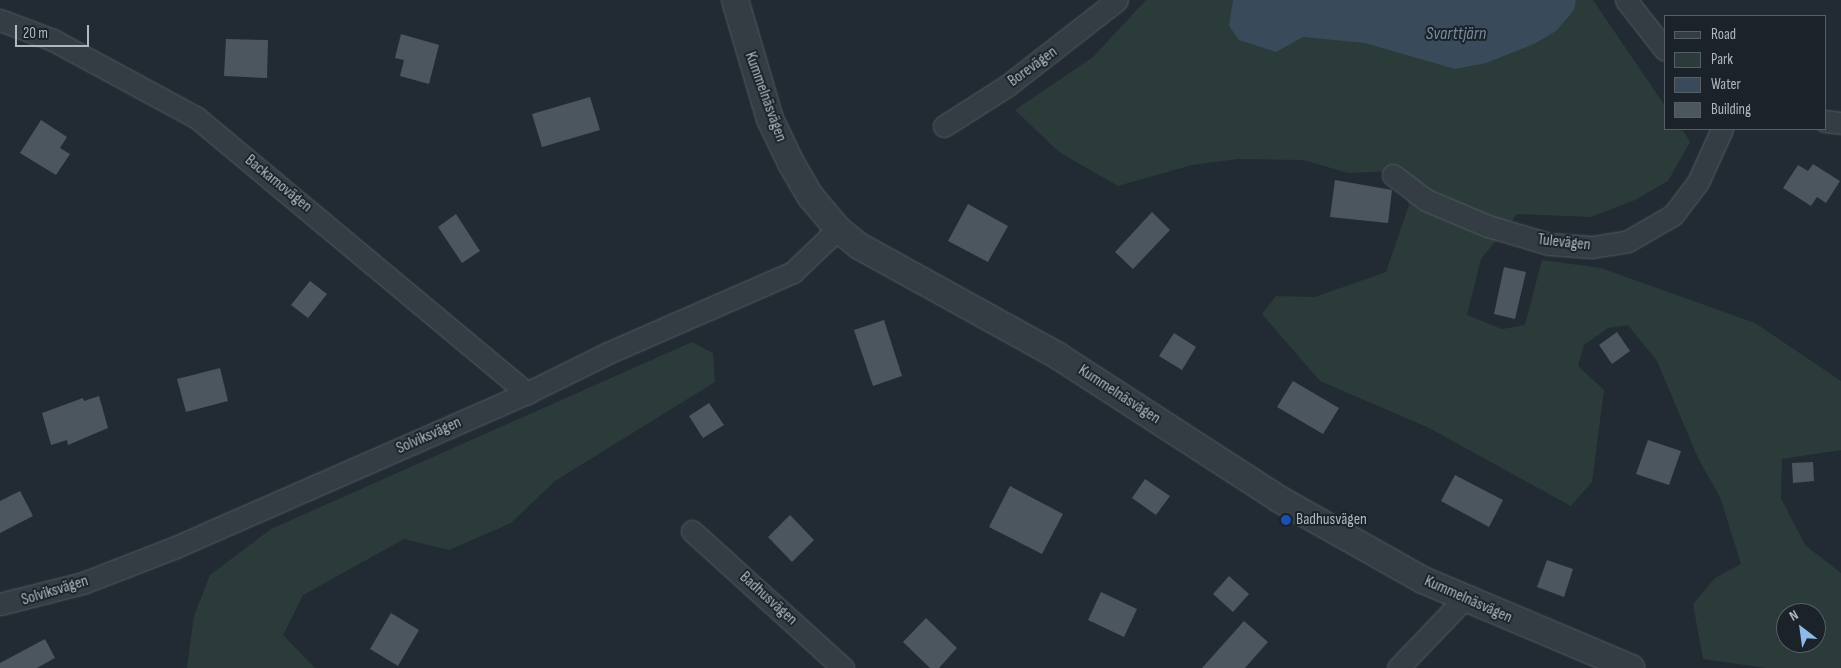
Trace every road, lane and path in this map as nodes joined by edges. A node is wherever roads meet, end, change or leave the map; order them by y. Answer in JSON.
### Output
{"nodes":[{"id":1,"x":736,"y":0,"type":"edge"},
{"id":2,"x":1117,"y":0,"type":"edge"},
{"id":3,"x":1626,"y":0,"type":"edge"},
{"id":4,"x":0,"y":20,"type":"edge"},
{"id":5,"x":1664,"y":49,"type":"edge"},
{"id":6,"x":1826,"y":120,"type":"edge"},
{"id":7,"x":1841,"y":122,"type":"edge"},
{"id":8,"x":944,"y":126,"type":"dead end"},
{"id":9,"x":1722,"y":130,"type":"edge"},
{"id":10,"x":1393,"y":175,"type":"dead end"},
{"id":11,"x":838,"y":229,"type":"junction"},
{"id":12,"x":527,"y":393,"type":"junction"},
{"id":13,"x":692,"y":531,"type":"dead end"},
{"id":14,"x":1464,"y":599,"type":"junction"},
{"id":15,"x":0,"y":604,"type":"edge"},
{"id":16,"x":843,"y":668,"type":"edge"},
{"id":17,"x":1398,"y":668,"type":"edge"},
{"id":18,"x":1631,"y":668,"type":"edge"}],
"edges":[{"from":1,"to":11,"type":"street","name":"Kummelnäsvägen"},
{"from":2,"to":8,"type":"street","name":"Borevägen"},
{"from":3,"to":5,"type":"street"},
{"from":4,"to":12,"type":"street","name":"Backamovägen"},
{"from":6,"to":7,"type":"street"},
{"from":9,"to":10,"type":"street","name":"Tulevägen"},
{"from":11,"to":12,"type":"street","name":"Solviksvägen"},
{"from":11,"to":14,"type":"street","name":"Kummelnäsvägen"},
{"from":12,"to":15,"type":"street","name":"Solviksvägen"},
{"from":13,"to":16,"type":"street","name":"Badhusvägen"},
{"from":14,"to":17,"type":"street"},
{"from":14,"to":18,"type":"street","name":"Kummelnäsvägen"}]}
